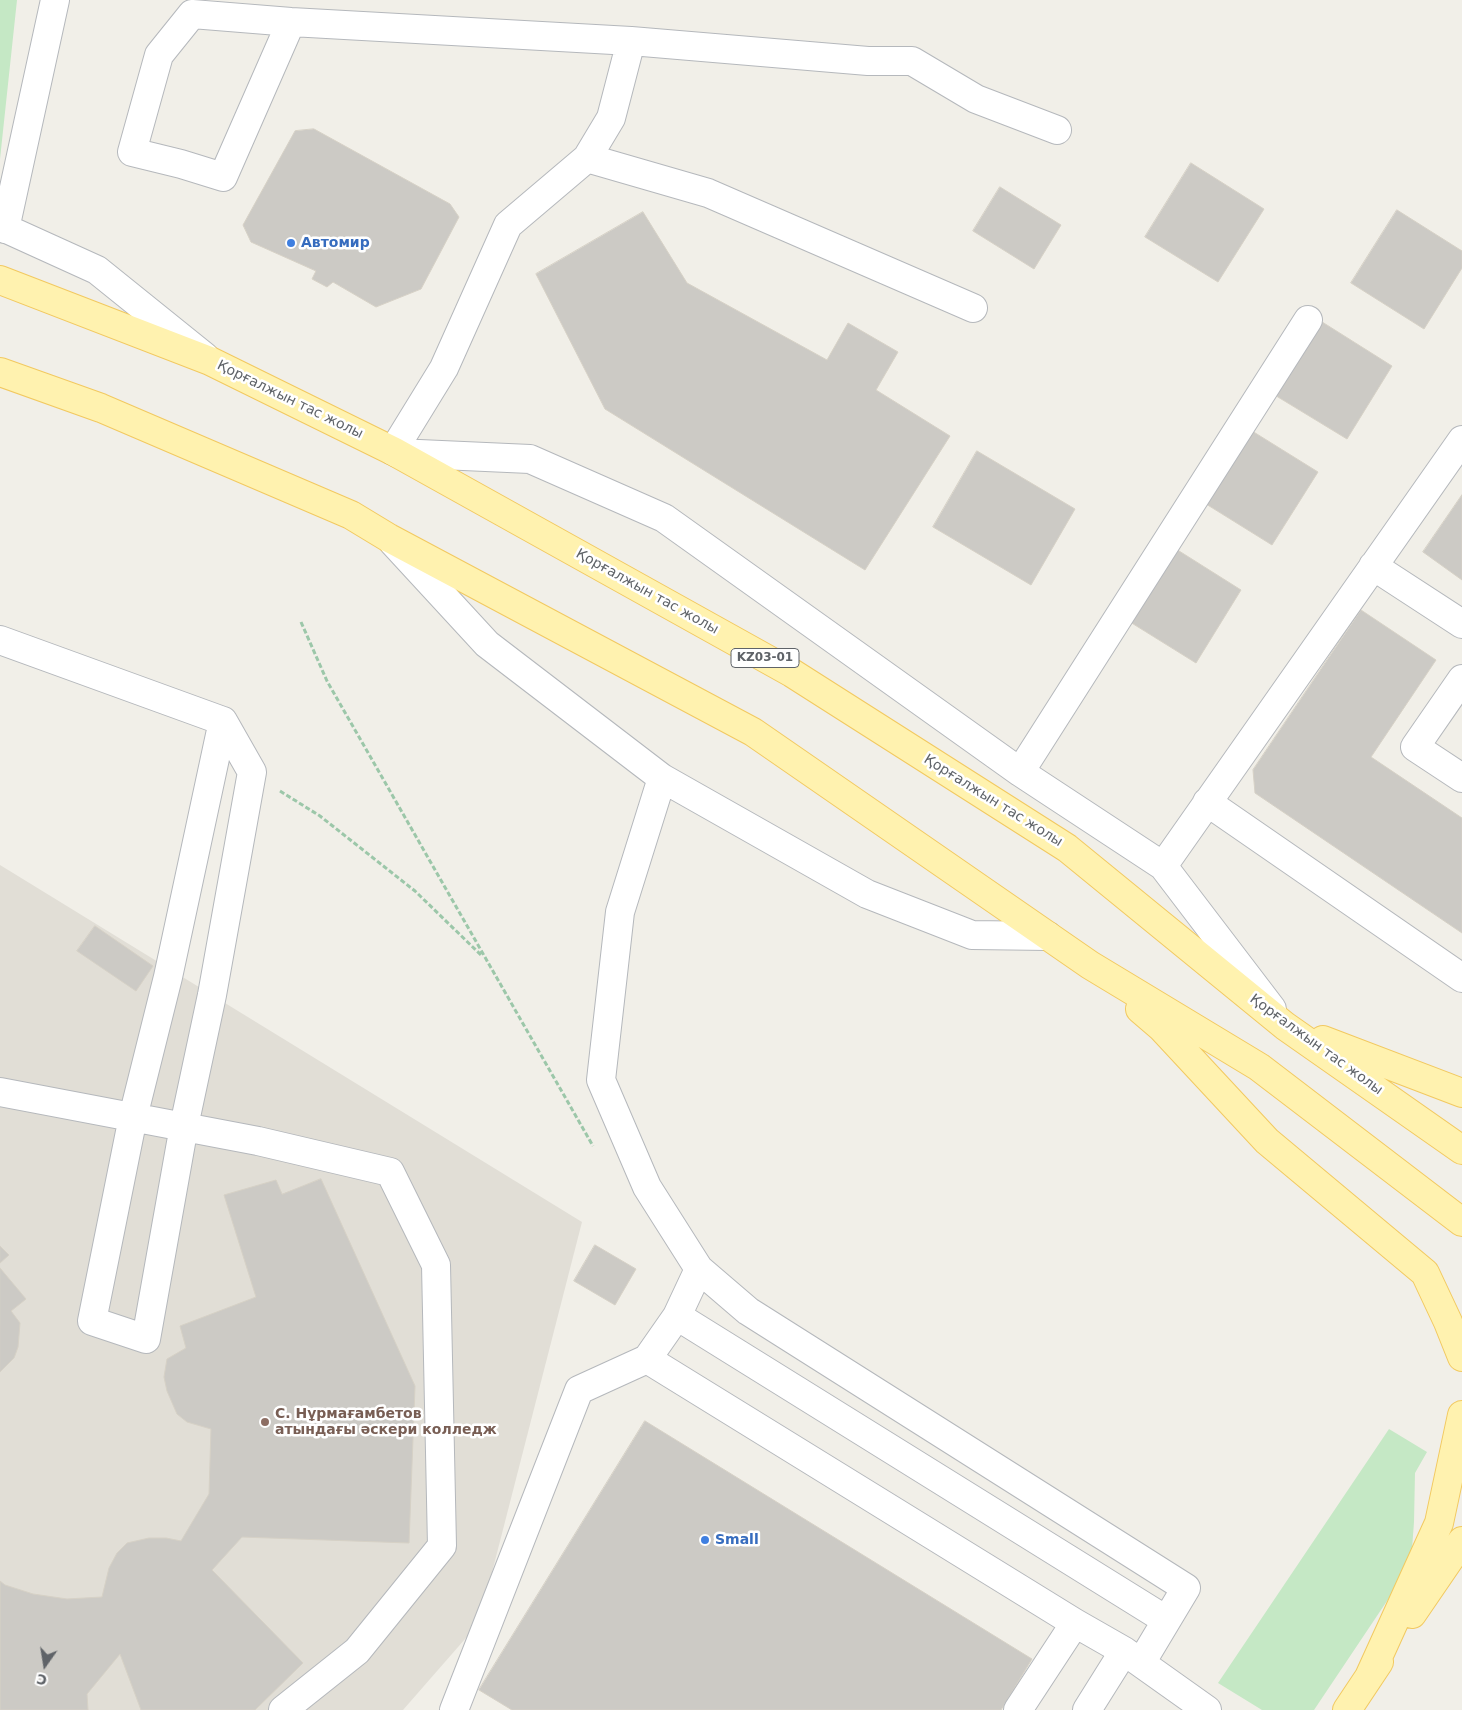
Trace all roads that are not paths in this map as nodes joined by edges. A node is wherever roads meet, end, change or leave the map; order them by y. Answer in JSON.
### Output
{"nodes":[{"id":1,"x":54,"y":0,"type":"edge"},
{"id":2,"x":291,"y":22,"type":"junction"},
{"id":3,"x":631,"y":41,"type":"junction"},
{"id":4,"x":1058,"y":130,"type":"dead end"},
{"id":5,"x":587,"y":158,"type":"junction"},
{"id":6,"x":3,"y":227,"type":"edge"},
{"id":7,"x":0,"y":280,"type":"edge"},
{"id":8,"x":973,"y":308,"type":"dead end"},
{"id":9,"x":1308,"y":320,"type":"dead end"},
{"id":10,"x":210,"y":361,"type":"junction"},
{"id":11,"x":0,"y":372,"type":"edge"},
{"id":12,"x":1462,"y":440,"type":"edge"},
{"id":13,"x":395,"y":452,"type":"junction"},
{"id":14,"x":390,"y":538,"type":"junction"},
{"id":15,"x":1373,"y":566,"type":"junction"},
{"id":16,"x":1462,"y":624,"type":"edge"},
{"id":17,"x":0,"y":640,"type":"edge"},
{"id":18,"x":1462,"y":679,"type":"edge"},
{"id":19,"x":223,"y":721,"type":"junction"},
{"id":20,"x":1020,"y":772,"type":"junction"},
{"id":21,"x":662,"y":778,"type":"junction"},
{"id":22,"x":1462,"y":778,"type":"edge"},
{"id":23,"x":1207,"y":802,"type":"junction"},
{"id":24,"x":1163,"y":866,"type":"junction"},
{"id":25,"x":1048,"y":936,"type":"junction"},
{"id":26,"x":1090,"y":965,"type":"junction"},
{"id":27,"x":1462,"y":978,"type":"edge"},
{"id":28,"x":1285,"y":1026,"type":"junction"},
{"id":29,"x":0,"y":1092,"type":"edge"},
{"id":30,"x":1462,"y":1093,"type":"edge"},
{"id":31,"x":133,"y":1117,"type":"junction"},
{"id":32,"x":184,"y":1126,"type":"junction"},
{"id":33,"x":1462,"y":1150,"type":"edge"},
{"id":34,"x":1462,"y":1222,"type":"edge"},
{"id":35,"x":699,"y":1269,"type":"junction"},
{"id":36,"x":677,"y":1316,"type":"junction"},
{"id":37,"x":1462,"y":1357,"type":"edge"},
{"id":38,"x":647,"y":1359,"type":"junction"},
{"id":39,"x":1462,"y":1415,"type":"edge"},
{"id":40,"x":1462,"y":1541,"type":"edge"},
{"id":41,"x":1166,"y":1620,"type":"junction"},
{"id":42,"x":1075,"y":1623,"type":"junction"},
{"id":43,"x":1132,"y":1657,"type":"junction"},
{"id":44,"x":1369,"y":1677,"type":"junction"},
{"id":45,"x":283,"y":1710,"type":"edge"},
{"id":46,"x":454,"y":1710,"type":"edge"},
{"id":47,"x":1018,"y":1710,"type":"edge"},
{"id":48,"x":1087,"y":1710,"type":"edge"},
{"id":49,"x":1206,"y":1710,"type":"edge"},
{"id":50,"x":1347,"y":1710,"type":"edge"}],
"edges":[{"from":1,"to":6,"type":"street"},
{"from":2,"to":2,"type":"street"},
{"from":2,"to":3,"type":"street"},
{"from":3,"to":4,"type":"street"},
{"from":3,"to":5,"type":"street"},
{"from":5,"to":8,"type":"street"},
{"from":5,"to":13,"type":"street"},
{"from":6,"to":10,"type":"street"},
{"from":7,"to":10,"type":"main road","name":"Қорғалжын тас жолы","number":"KZ03-01"},
{"from":9,"to":20,"type":"street"},
{"from":10,"to":13,"type":"main road","name":"Қорғалжын тас жолы","number":"KZ03-01"},
{"from":11,"to":14,"type":"main road"},
{"from":12,"to":15,"type":"street"},
{"from":13,"to":20,"type":"street"},
{"from":13,"to":28,"type":"main road","name":"Қорғалжын тас жолы","number":"KZ03-01"},
{"from":14,"to":21,"type":"street"},
{"from":14,"to":25,"type":"main road"},
{"from":15,"to":16,"type":"street"},
{"from":15,"to":23,"type":"street"},
{"from":17,"to":19,"type":"street"},
{"from":18,"to":22,"type":"street"},
{"from":19,"to":31,"type":"street"},
{"from":19,"to":32,"type":"street"},
{"from":20,"to":24,"type":"street"},
{"from":21,"to":25,"type":"street"},
{"from":21,"to":35,"type":"street"},
{"from":23,"to":24,"type":"street"},
{"from":23,"to":27,"type":"street"},
{"from":24,"to":28,"type":"street"},
{"from":25,"to":26,"type":"main road"},
{"from":26,"to":34,"type":"main road"},
{"from":26,"to":37,"type":"main road"},
{"from":28,"to":30,"type":"main road"},
{"from":28,"to":33,"type":"main road","name":"Қорғалжын тас жолы","number":"KZ03-01"},
{"from":29,"to":31,"type":"street"},
{"from":31,"to":32,"type":"street"},
{"from":31,"to":32,"type":"street"},
{"from":32,"to":45,"type":"street"},
{"from":35,"to":36,"type":"street"},
{"from":35,"to":41,"type":"street"},
{"from":36,"to":38,"type":"street"},
{"from":36,"to":41,"type":"street"},
{"from":38,"to":42,"type":"street"},
{"from":38,"to":46,"type":"street"},
{"from":39,"to":44,"type":"main road"},
{"from":40,"to":44,"type":"main road"},
{"from":41,"to":43,"type":"street"},
{"from":42,"to":43,"type":"street"},
{"from":42,"to":47,"type":"street"},
{"from":43,"to":48,"type":"street"},
{"from":43,"to":49,"type":"street"},
{"from":44,"to":50,"type":"main road"}]}
